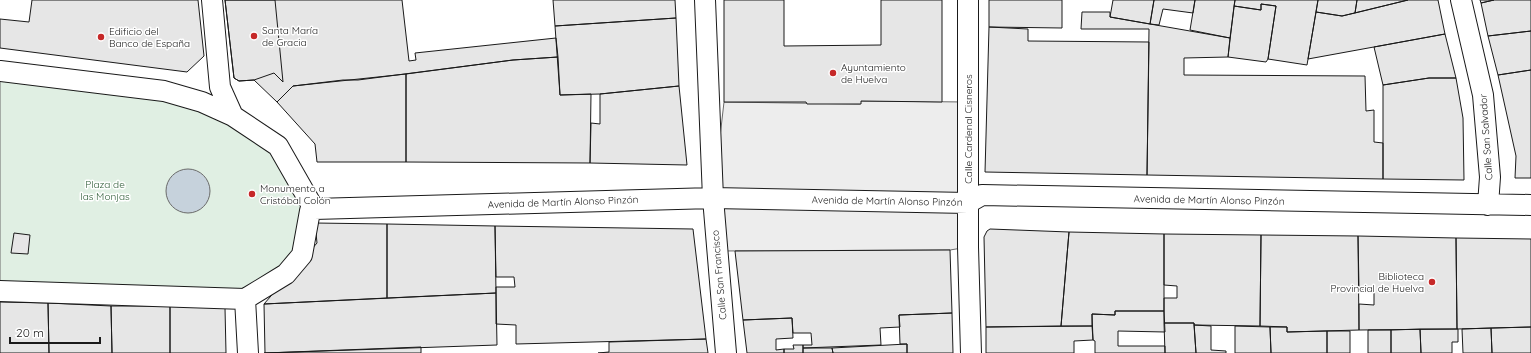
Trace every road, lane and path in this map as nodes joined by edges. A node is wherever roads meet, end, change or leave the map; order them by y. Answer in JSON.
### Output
{"nodes":[{"id":1,"x":212,"y":0,"type":"edge"},
{"id":2,"x":705,"y":0,"type":"edge"},
{"id":3,"x":968,"y":0,"type":"edge"},
{"id":4,"x":1461,"y":0,"type":"edge"},
{"id":5,"x":0,"y":71,"type":"edge"},
{"id":6,"x":233,"y":116,"type":"junction"},
{"id":7,"x":713,"y":198,"type":"junction"},
{"id":8,"x":968,"y":203,"type":"junction"},
{"id":9,"x":1488,"y":205,"type":"junction"},
{"id":10,"x":1531,"y":205,"type":"edge"},
{"id":11,"x":314,"y":209,"type":"junction"},
{"id":12,"x":0,"y":291,"type":"edge"},
{"id":13,"x":245,"y":299,"type":"junction"},
{"id":14,"x":248,"y":353,"type":"edge"},
{"id":15,"x":726,"y":353,"type":"edge"},
{"id":16,"x":971,"y":353,"type":"edge"}],
"edges":[{"from":1,"to":6,"type":"street"},
{"from":2,"to":7,"type":"street","name":"Calle San Francisco"},
{"from":3,"to":8,"type":"street","name":"Calle Cardenal Cisneros"},
{"from":4,"to":9,"type":"street","name":"Calle San Salvador"},
{"from":5,"to":6,"type":"street"},
{"from":6,"to":11,"type":"street"},
{"from":7,"to":8,"type":"street","name":"Avenida de Martín Alonso Pinzón"},
{"from":7,"to":11,"type":"street","name":"Avenida de Martín Alonso Pinzón"},
{"from":7,"to":15,"type":"street","name":"Calle San Francisco"},
{"from":8,"to":9,"type":"street","name":"Avenida de Martín Alonso Pinzón"},
{"from":8,"to":16,"type":"street","name":"Calle Cardenal Cisneros"},
{"from":9,"to":10,"type":"street","name":"Avenida de Martín Alonso Pinzón"},
{"from":11,"to":13,"type":"street"},
{"from":12,"to":13,"type":"street"},
{"from":13,"to":14,"type":"street"}]}
